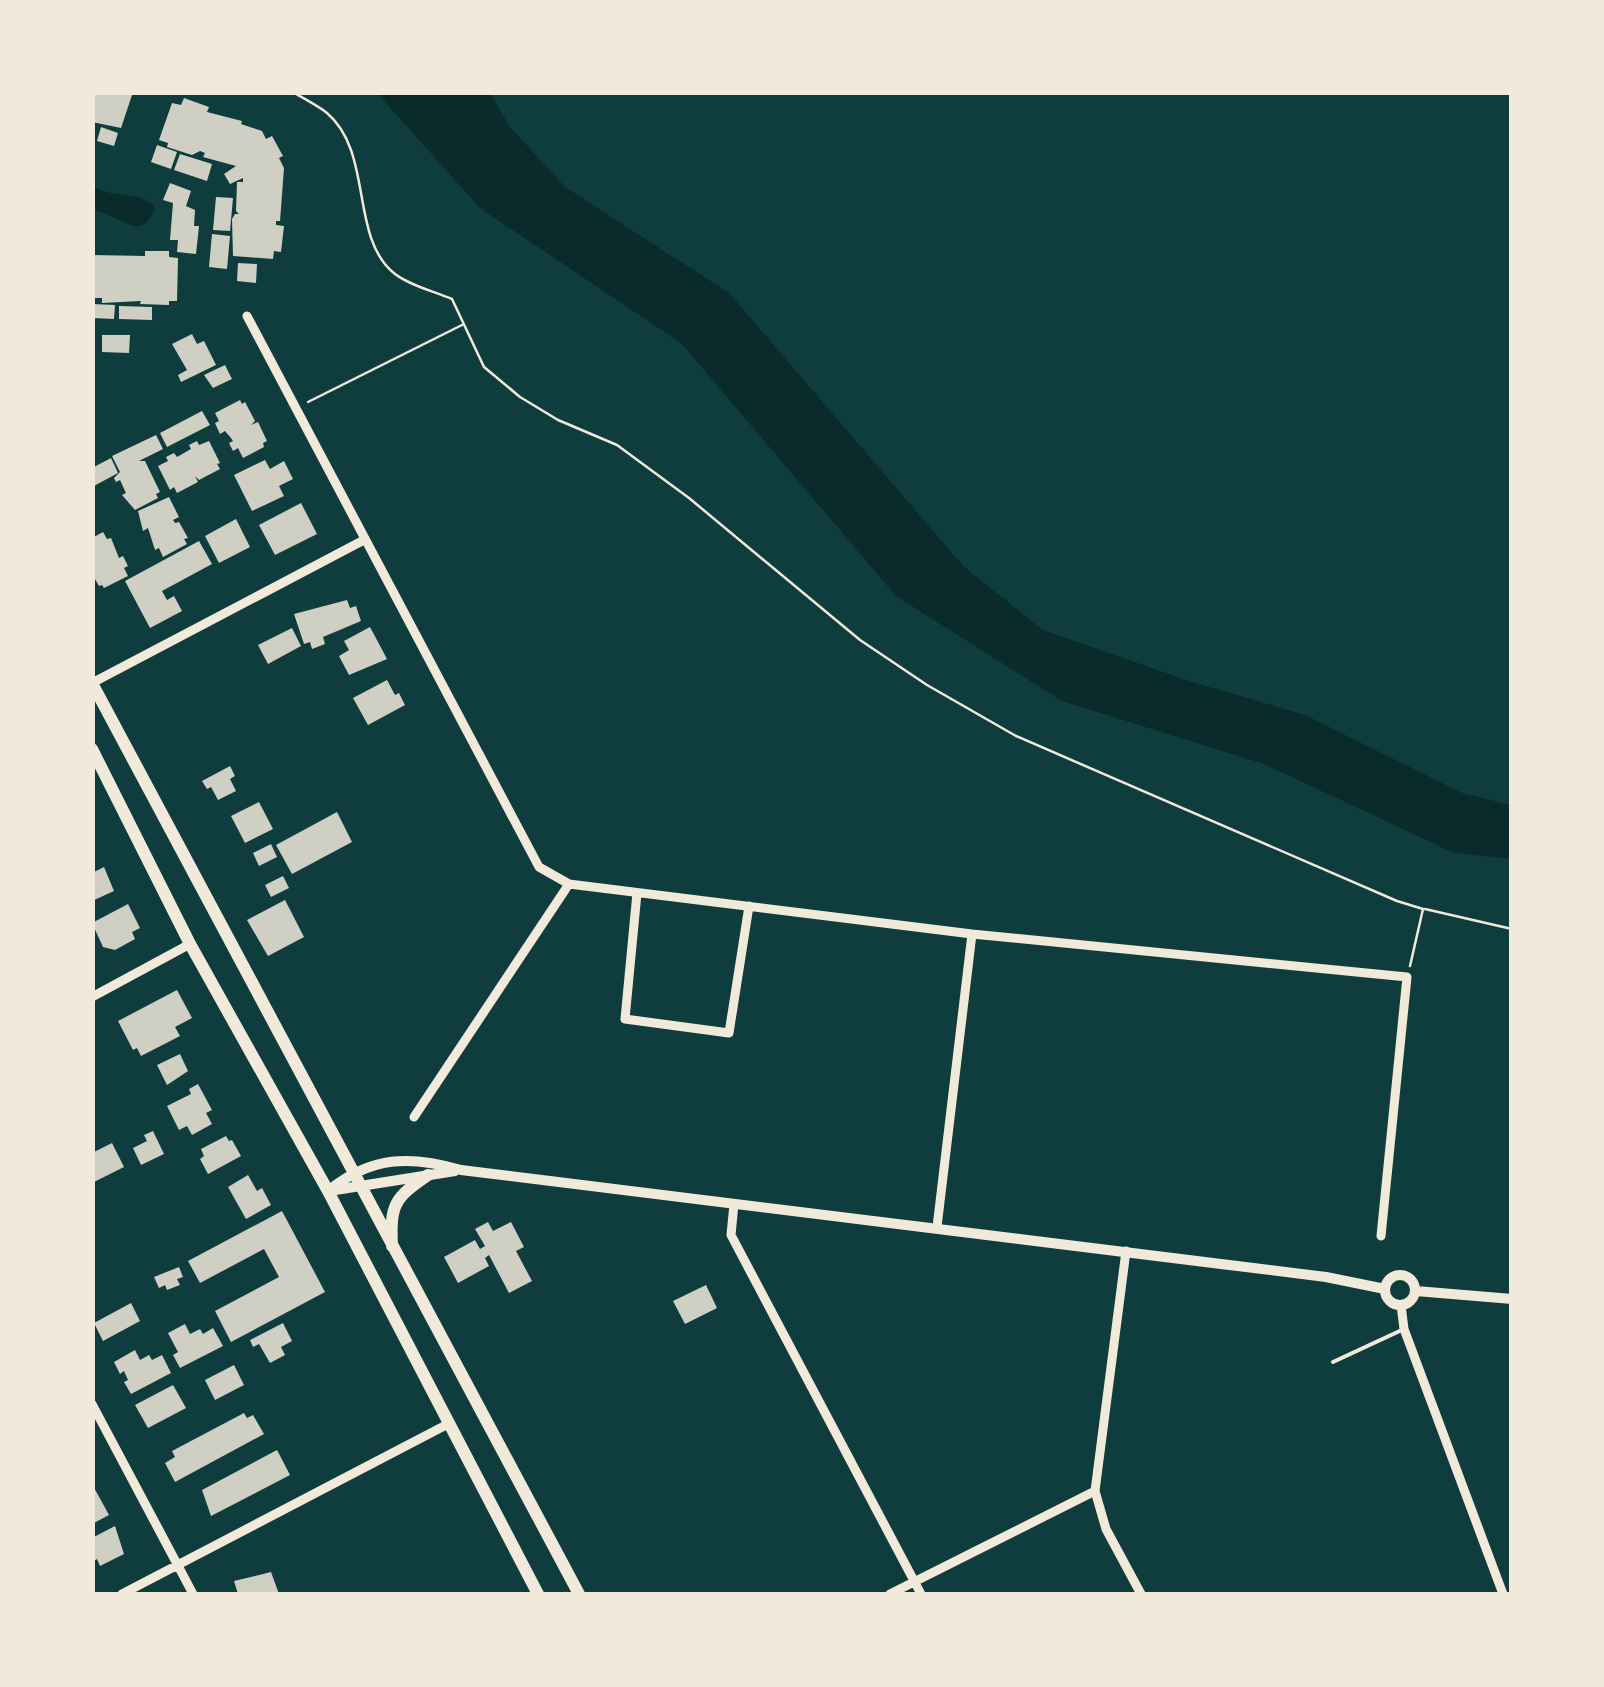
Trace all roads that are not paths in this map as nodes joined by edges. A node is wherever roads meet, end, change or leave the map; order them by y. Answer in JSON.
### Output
{"nodes":[{"id":1,"x":247,"y":316,"type":"dead end"},
{"id":2,"x":364,"y":540,"type":"junction"},
{"id":3,"x":92,"y":684,"type":"edge"},
{"id":4,"x":92,"y":749,"type":"edge"},
{"id":5,"x":569,"y":884,"type":"junction"},
{"id":6,"x":637,"y":893,"type":"junction"},
{"id":7,"x":749,"y":906,"type":"junction"},
{"id":8,"x":972,"y":934,"type":"junction"},
{"id":9,"x":190,"y":944,"type":"junction"},
{"id":10,"x":92,"y":997,"type":"edge"},
{"id":11,"x":414,"y":1117,"type":"dead end"},
{"id":12,"x":461,"y":1170,"type":"junction"},
{"id":13,"x":351,"y":1172,"type":"junction"},
{"id":14,"x":428,"y":1176,"type":"junction"},
{"id":15,"x":360,"y":1187,"type":"junction"},
{"id":16,"x":328,"y":1191,"type":"junction"},
{"id":17,"x":734,"y":1204,"type":"junction"},
{"id":18,"x":937,"y":1228,"type":"junction"},
{"id":19,"x":1381,"y":1236,"type":"dead end"},
{"id":20,"x":392,"y":1249,"type":"junction"},
{"id":21,"x":1126,"y":1252,"type":"junction"},
{"id":22,"x":1385,"y":1289,"type":"junction"},
{"id":23,"x":1416,"y":1291,"type":"junction"},
{"id":24,"x":1512,"y":1299,"type":"edge"},
{"id":25,"x":1401,"y":1305,"type":"junction"},
{"id":26,"x":1404,"y":1328,"type":"junction"},
{"id":27,"x":1332,"y":1362,"type":"dead end"},
{"id":28,"x":92,"y":1404,"type":"edge"},
{"id":29,"x":448,"y":1424,"type":"junction"},
{"id":30,"x":1095,"y":1491,"type":"junction"},
{"id":31,"x":178,"y":1564,"type":"junction"},
{"id":32,"x":914,"y":1582,"type":"junction"},
{"id":33,"x":122,"y":1594,"type":"edge"},
{"id":34,"x":193,"y":1594,"type":"edge"},
{"id":35,"x":538,"y":1594,"type":"edge"},
{"id":36,"x":579,"y":1594,"type":"edge"},
{"id":37,"x":890,"y":1594,"type":"edge"},
{"id":38,"x":921,"y":1594,"type":"edge"},
{"id":39,"x":1140,"y":1594,"type":"edge"},
{"id":40,"x":1502,"y":1594,"type":"edge"}],
"edges":[{"from":1,"to":2,"type":"street"},
{"from":2,"to":3,"type":"street"},
{"from":2,"to":5,"type":"street"},
{"from":3,"to":13,"type":"main road"},
{"from":4,"to":9,"type":"main road"},
{"from":5,"to":6,"type":"street"},
{"from":5,"to":11,"type":"street"},
{"from":6,"to":7,"type":"street"},
{"from":6,"to":7,"type":"street"},
{"from":7,"to":8,"type":"street"},
{"from":8,"to":18,"type":"street"},
{"from":8,"to":19,"type":"street"},
{"from":9,"to":10,"type":"street"},
{"from":9,"to":16,"type":"main road"},
{"from":12,"to":13,"type":"street"},
{"from":12,"to":14,"type":"street"},
{"from":12,"to":17,"type":"street"},
{"from":13,"to":15,"type":"main road"},
{"from":13,"to":16,"type":"street"},
{"from":14,"to":15,"type":"street"},
{"from":14,"to":20,"type":"main road"},
{"from":15,"to":16,"type":"street"},
{"from":15,"to":20,"type":"main road"},
{"from":16,"to":29,"type":"main road"},
{"from":17,"to":18,"type":"street"},
{"from":17,"to":32,"type":"street"},
{"from":18,"to":21,"type":"street"},
{"from":20,"to":36,"type":"main road"},
{"from":21,"to":22,"type":"street"},
{"from":21,"to":30,"type":"street"},
{"from":22,"to":23,"type":"street"},
{"from":22,"to":25,"type":"street"},
{"from":23,"to":24,"type":"street"},
{"from":23,"to":25,"type":"street"},
{"from":25,"to":26,"type":"street"},
{"from":26,"to":27,"type":"lane"},
{"from":26,"to":40,"type":"street"},
{"from":28,"to":31,"type":"street"},
{"from":29,"to":31,"type":"street"},
{"from":29,"to":35,"type":"main road"},
{"from":30,"to":32,"type":"street"},
{"from":30,"to":39,"type":"street"},
{"from":31,"to":33,"type":"street"},
{"from":31,"to":34,"type":"street"},
{"from":32,"to":37,"type":"street"},
{"from":32,"to":38,"type":"street"}]}
